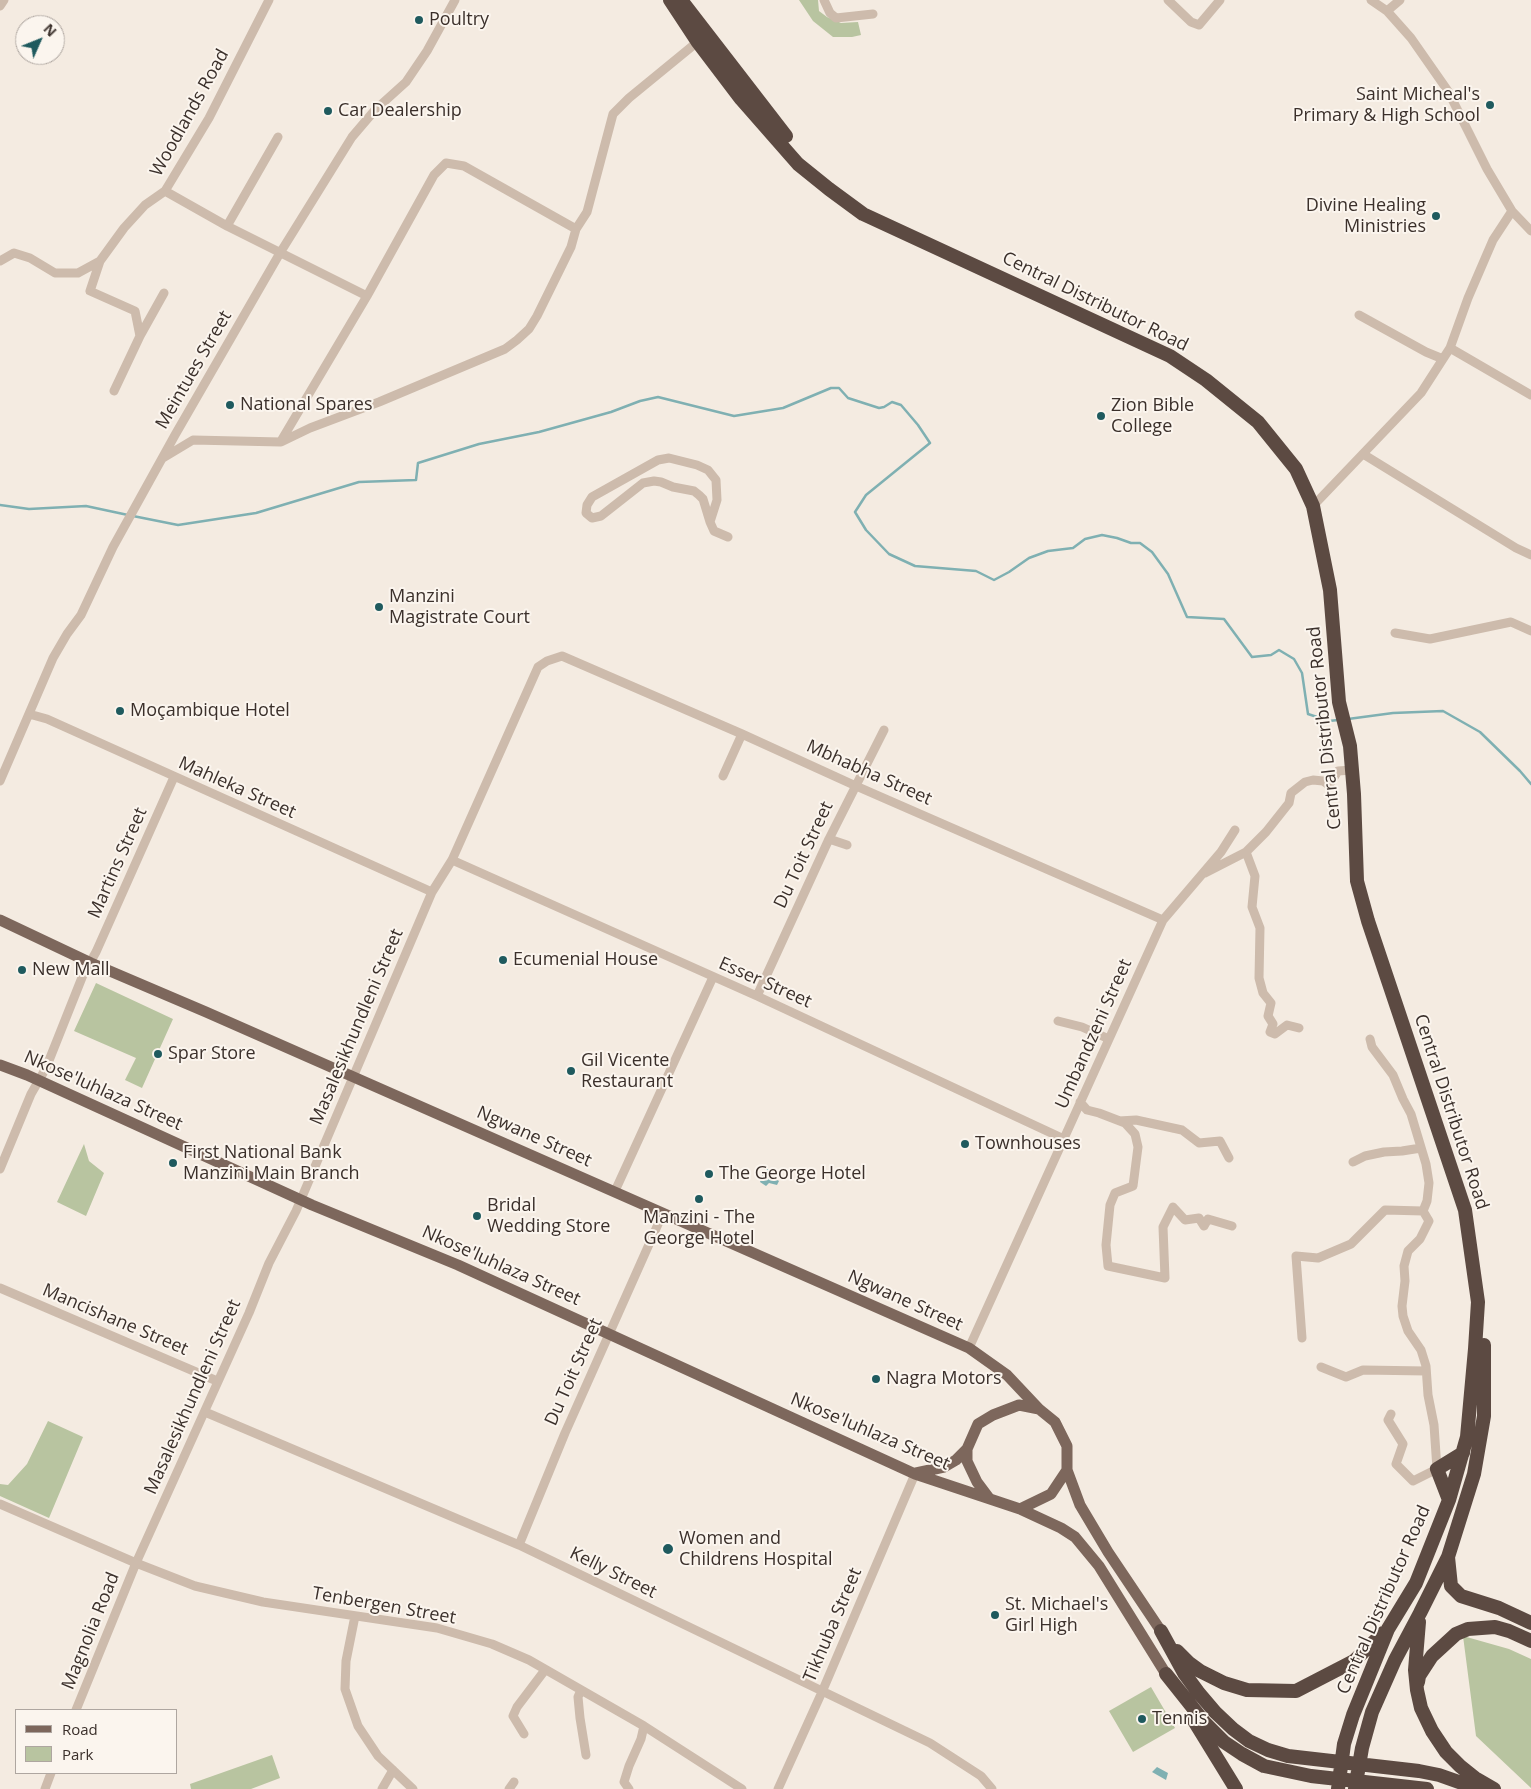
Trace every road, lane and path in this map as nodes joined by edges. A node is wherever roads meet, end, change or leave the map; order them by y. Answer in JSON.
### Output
{"nodes":[{"id":1,"x":4,"y":0,"type":"edge"},
{"id":2,"x":268,"y":0,"type":"edge"},
{"id":3,"x":455,"y":0,"type":"edge"},
{"id":4,"x":670,"y":0,"type":"edge"},
{"id":5,"x":681,"y":0,"type":"edge"},
{"id":6,"x":824,"y":0,"type":"edge"},
{"id":7,"x":1168,"y":0,"type":"edge"},
{"id":8,"x":1220,"y":0,"type":"edge"},
{"id":9,"x":1371,"y":0,"type":"edge"},
{"id":10,"x":1400,"y":0,"type":"edge"},
{"id":11,"x":0,"y":6,"type":"edge"},
{"id":12,"x":1387,"y":11,"type":"junction"},
{"id":13,"x":873,"y":14,"type":"dead end"},
{"id":14,"x":702,"y":38,"type":"junction"},
{"id":15,"x":278,"y":137,"type":"dead end"},
{"id":16,"x":165,"y":191,"type":"junction"},
{"id":17,"x":1512,"y":211,"type":"junction"},
{"id":18,"x":227,"y":226,"type":"junction"},
{"id":19,"x":576,"y":229,"type":"junction"},
{"id":20,"x":1531,"y":231,"type":"edge"},
{"id":21,"x":280,"y":253,"type":"junction"},
{"id":22,"x":0,"y":261,"type":"edge"},
{"id":23,"x":100,"y":261,"type":"junction"},
{"id":24,"x":164,"y":292,"type":"dead end"},
{"id":25,"x":367,"y":296,"type":"junction"},
{"id":26,"x":1359,"y":315,"type":"dead end"},
{"id":27,"x":140,"y":336,"type":"junction"},
{"id":28,"x":1450,"y":348,"type":"junction"},
{"id":29,"x":1443,"y":359,"type":"junction"},
{"id":30,"x":114,"y":391,"type":"dead end"},
{"id":31,"x":1531,"y":395,"type":"edge"},
{"id":32,"x":281,"y":442,"type":"junction"},
{"id":33,"x":1363,"y":454,"type":"junction"},
{"id":34,"x":163,"y":458,"type":"junction"},
{"id":35,"x":1316,"y":503,"type":"junction"},
{"id":36,"x":710,"y":522,"type":"junction"},
{"id":37,"x":728,"y":537,"type":"dead end"},
{"id":38,"x":1531,"y":555,"type":"edge"},
{"id":39,"x":1531,"y":631,"type":"edge"},
{"id":40,"x":1395,"y":633,"type":"dead end"},
{"id":41,"x":562,"y":656,"type":"joint"},
{"id":42,"x":29,"y":714,"type":"junction"},
{"id":43,"x":884,"y":730,"type":"dead end"},
{"id":44,"x":742,"y":734,"type":"junction"},
{"id":45,"x":1353,"y":744,"type":"junction"},
{"id":46,"x":1352,"y":770,"type":"junction"},
{"id":47,"x":723,"y":776,"type":"dead end"},
{"id":48,"x":174,"y":777,"type":"junction"},
{"id":49,"x":0,"y":780,"type":"edge"},
{"id":50,"x":856,"y":786,"type":"junction"},
{"id":51,"x":1236,"y":830,"type":"dead end"},
{"id":52,"x":829,"y":839,"type":"junction"},
{"id":53,"x":847,"y":845,"type":"dead end"},
{"id":54,"x":1246,"y":852,"type":"junction"},
{"id":55,"x":452,"y":860,"type":"junction"},
{"id":56,"x":1200,"y":875,"type":"junction"},
{"id":57,"x":432,"y":892,"type":"junction"},
{"id":58,"x":0,"y":920,"type":"edge"},
{"id":59,"x":1163,"y":920,"type":"junction"},
{"id":60,"x":91,"y":963,"type":"junction"},
{"id":61,"x":713,"y":977,"type":"junction"},
{"id":62,"x":757,"y":996,"type":"junction"},
{"id":63,"x":1058,"y":1021,"type":"dead end"},
{"id":64,"x":1299,"y":1028,"type":"dead end"},
{"id":65,"x":1109,"y":1039,"type":"junction"},
{"id":66,"x":1370,"y":1039,"type":"dead end"},
{"id":67,"x":0,"y":1065,"type":"edge"},
{"id":68,"x":354,"y":1077,"type":"junction"},
{"id":69,"x":38,"y":1081,"type":"junction"},
{"id":70,"x":1080,"y":1102,"type":"junction"},
{"id":71,"x":1118,"y":1121,"type":"junction"},
{"id":72,"x":1064,"y":1139,"type":"junction"},
{"id":73,"x":1421,"y":1148,"type":"junction"},
{"id":74,"x":1229,"y":1158,"type":"dead end"},
{"id":75,"x":1353,"y":1162,"type":"dead end"},
{"id":76,"x":0,"y":1169,"type":"edge"},
{"id":77,"x":615,"y":1191,"type":"junction"},
{"id":78,"x":301,"y":1198,"type":"junction"},
{"id":79,"x":1423,"y":1211,"type":"junction"},
{"id":80,"x":663,"y":1213,"type":"junction"},
{"id":81,"x":1232,"y":1226,"type":"dead end"},
{"id":82,"x":0,"y":1288,"type":"edge"},
{"id":83,"x":609,"y":1333,"type":"junction"},
{"id":84,"x":1302,"y":1338,"type":"dead end"},
{"id":85,"x":969,"y":1348,"type":"junction"},
{"id":86,"x":1321,"y":1367,"type":"dead end"},
{"id":87,"x":1426,"y":1371,"type":"junction"},
{"id":88,"x":217,"y":1382,"type":"junction"},
{"id":89,"x":1040,"y":1409,"type":"junction"},
{"id":90,"x":205,"y":1412,"type":"junction"},
{"id":91,"x":1391,"y":1414,"type":"dead end"},
{"id":92,"x":967,"y":1450,"type":"junction"},
{"id":93,"x":1462,"y":1453,"type":"junction"},
{"id":94,"x":1437,"y":1469,"type":"junction"},
{"id":95,"x":1068,"y":1470,"type":"junction"},
{"id":96,"x":915,"y":1474,"type":"junction"},
{"id":97,"x":989,"y":1498,"type":"junction"},
{"id":98,"x":1449,"y":1500,"type":"junction"},
{"id":99,"x":0,"y":1504,"type":"edge"},
{"id":100,"x":1020,"y":1509,"type":"junction"},
{"id":101,"x":519,"y":1545,"type":"junction"},
{"id":102,"x":1448,"y":1556,"type":"junction"},
{"id":103,"x":136,"y":1564,"type":"junction"},
{"id":104,"x":1420,"y":1614,"type":"junction"},
{"id":105,"x":355,"y":1616,"type":"junction"},
{"id":106,"x":1531,"y":1623,"type":"edge"},
{"id":107,"x":1388,"y":1629,"type":"junction"},
{"id":108,"x":1161,"y":1631,"type":"junction"},
{"id":109,"x":1531,"y":1640,"type":"edge"},
{"id":110,"x":545,"y":1670,"type":"junction"},
{"id":111,"x":1166,"y":1674,"type":"junction"},
{"id":112,"x":581,"y":1690,"type":"junction"},
{"id":113,"x":1417,"y":1690,"type":"junction"},
{"id":114,"x":822,"y":1692,"type":"junction"},
{"id":115,"x":76,"y":1709,"type":"edge"},
{"id":116,"x":644,"y":1726,"type":"junction"},
{"id":117,"x":524,"y":1734,"type":"dead end"},
{"id":118,"x":586,"y":1755,"type":"dead end"},
{"id":119,"x":393,"y":1770,"type":"junction"},
{"id":120,"x":51,"y":1774,"type":"edge"},
{"id":121,"x":45,"y":1789,"type":"edge"},
{"id":122,"x":382,"y":1789,"type":"edge"},
{"id":123,"x":413,"y":1789,"type":"edge"},
{"id":124,"x":629,"y":1789,"type":"edge"},
{"id":125,"x":742,"y":1789,"type":"edge"},
{"id":126,"x":778,"y":1789,"type":"edge"},
{"id":127,"x":992,"y":1789,"type":"edge"},
{"id":128,"x":1235,"y":1789,"type":"edge"},
{"id":129,"x":1338,"y":1789,"type":"edge"},
{"id":130,"x":1355,"y":1789,"type":"edge"},
{"id":131,"x":1427,"y":1789,"type":"edge"},
{"id":132,"x":1479,"y":1789,"type":"edge"},
{"id":133,"x":1494,"y":1789,"type":"edge"}],
"edges":[{"from":1,"to":11,"type":"street"},
{"from":2,"to":16,"type":"street","name":"Woodlands Road"},
{"from":3,"to":21,"type":"street","name":"Meintues Street"},
{"from":4,"to":14,"type":"highway","name":"Central Distributor Road"},
{"from":5,"to":14,"type":"highway","name":"Central Distributor Road"},
{"from":6,"to":13,"type":"street"},
{"from":7,"to":8,"type":"street"},
{"from":9,"to":12,"type":"street"},
{"from":10,"to":12,"type":"street"},
{"from":12,"to":17,"type":"street"},
{"from":14,"to":19,"type":"street"},
{"from":14,"to":35,"type":"highway","name":"Central Distributor Road"},
{"from":15,"to":18,"type":"street"},
{"from":16,"to":18,"type":"street"},
{"from":16,"to":23,"type":"street","name":"Woodlands Road"},
{"from":17,"to":20,"type":"street"},
{"from":17,"to":28,"type":"street"},
{"from":18,"to":21,"type":"street"},
{"from":19,"to":25,"type":"street"},
{"from":19,"to":32,"type":"street"},
{"from":21,"to":25,"type":"street"},
{"from":21,"to":34,"type":"street","name":"Meintues Street"},
{"from":22,"to":23,"type":"street","name":"Woodlands Road"},
{"from":23,"to":27,"type":"street"},
{"from":24,"to":27,"type":"street"},
{"from":25,"to":32,"type":"street"},
{"from":26,"to":29,"type":"street"},
{"from":27,"to":30,"type":"street"},
{"from":28,"to":29,"type":"street"},
{"from":28,"to":31,"type":"street"},
{"from":29,"to":33,"type":"street"},
{"from":32,"to":34,"type":"street"},
{"from":33,"to":35,"type":"street"},
{"from":33,"to":38,"type":"street"},
{"from":34,"to":42,"type":"street","name":"Meintues Street"},
{"from":35,"to":45,"type":"highway","name":"Central Distributor Road"},
{"from":36,"to":36,"type":"street"},
{"from":36,"to":37,"type":"street"},
{"from":39,"to":40,"type":"street"},
{"from":41,"to":44,"type":"street","name":"Mbhabha Street"},
{"from":41,"to":55,"type":"street","name":"Masalesikhundleni Street"},
{"from":42,"to":48,"type":"street","name":"Mahleka Street"},
{"from":42,"to":49,"type":"street","name":"Meintues Street"},
{"from":43,"to":50,"type":"street","name":"Du Toit Street"},
{"from":44,"to":47,"type":"street"},
{"from":44,"to":50,"type":"street","name":"Mbhabha Street"},
{"from":45,"to":46,"type":"highway","name":"Central Distributor Road"},
{"from":45,"to":102,"type":"highway","name":"Central Distributor Road"},
{"from":46,"to":54,"type":"street"},
{"from":46,"to":93,"type":"highway","name":"Central Distributor Road"},
{"from":48,"to":57,"type":"street","name":"Mahleka Street"},
{"from":48,"to":60,"type":"street","name":"Martins Street"},
{"from":50,"to":52,"type":"street","name":"Du Toit Street"},
{"from":50,"to":59,"type":"street","name":"Mbhabha Street"},
{"from":51,"to":56,"type":"street","name":"Umbandzeni Street"},
{"from":52,"to":53,"type":"street"},
{"from":52,"to":62,"type":"street","name":"Du Toit Street"},
{"from":54,"to":56,"type":"street"},
{"from":54,"to":64,"type":"street"},
{"from":55,"to":57,"type":"street","name":"Masalesikhundleni Street"},
{"from":55,"to":61,"type":"street","name":"Esser Street"},
{"from":56,"to":59,"type":"street","name":"Umbandzeni Street"},
{"from":57,"to":68,"type":"street","name":"Masalesikhundleni Street"},
{"from":58,"to":60,"type":"main road","name":"Ngwane Street"},
{"from":59,"to":65,"type":"street","name":"Umbandzeni Street"},
{"from":60,"to":68,"type":"main road","name":"Ngwane Street"},
{"from":60,"to":69,"type":"street","name":"Martins Street"},
{"from":61,"to":62,"type":"street","name":"Esser Street"},
{"from":61,"to":77,"type":"street"},
{"from":62,"to":72,"type":"street","name":"Esser Street"},
{"from":63,"to":65,"type":"street"},
{"from":65,"to":70,"type":"street","name":"Umbandzeni Street"},
{"from":66,"to":73,"type":"street"},
{"from":67,"to":69,"type":"main road","name":"Nkose'luhlaza Street"},
{"from":68,"to":77,"type":"main road","name":"Ngwane Street"},
{"from":68,"to":78,"type":"street","name":"Masalesikhundleni Street"},
{"from":69,"to":76,"type":"street"},
{"from":69,"to":78,"type":"main road","name":"Nkose'luhlaza Street"},
{"from":70,"to":71,"type":"street"},
{"from":70,"to":72,"type":"street","name":"Umbandzeni Street"},
{"from":71,"to":74,"type":"street"},
{"from":71,"to":81,"type":"street"},
{"from":72,"to":85,"type":"street","name":"Umbandzeni Street"},
{"from":73,"to":75,"type":"street"},
{"from":73,"to":79,"type":"street"},
{"from":77,"to":80,"type":"main road","name":"Ngwane Street"},
{"from":78,"to":83,"type":"main road","name":"Nkose'luhlaza Street"},
{"from":78,"to":88,"type":"street","name":"Masalesikhundleni Street"},
{"from":79,"to":84,"type":"street"},
{"from":79,"to":87,"type":"street"},
{"from":80,"to":83,"type":"street","name":"Du Toit Street"},
{"from":80,"to":85,"type":"main road","name":"Ngwane Street"},
{"from":82,"to":88,"type":"street","name":"Mancishane Street"},
{"from":83,"to":96,"type":"main road","name":"Nkose'luhlaza Street"},
{"from":83,"to":101,"type":"street","name":"Du Toit Street"},
{"from":85,"to":89,"type":"main road","name":"Ngwane Street"},
{"from":86,"to":87,"type":"street"},
{"from":87,"to":94,"type":"street"},
{"from":88,"to":90,"type":"street","name":"Masalesikhundleni Street"},
{"from":89,"to":92,"type":"main road"},
{"from":89,"to":95,"type":"main road"},
{"from":90,"to":101,"type":"street","name":"Kelly Street"},
{"from":90,"to":103,"type":"street","name":"Masalesikhundleni Street"},
{"from":91,"to":94,"type":"street"},
{"from":92,"to":96,"type":"main road"},
{"from":92,"to":97,"type":"main road"},
{"from":93,"to":94,"type":"highway"},
{"from":93,"to":98,"type":"highway","name":"Central Distributor Road"},
{"from":94,"to":98,"type":"highway"},
{"from":95,"to":100,"type":"main road"},
{"from":95,"to":108,"type":"main road"},
{"from":96,"to":97,"type":"main road","name":"Nkose'luhlaza Street"},
{"from":96,"to":114,"type":"street","name":"Tikhuba Street"},
{"from":97,"to":100,"type":"main road"},
{"from":98,"to":107,"type":"highway","name":"Central Distributor Road"},
{"from":99,"to":103,"type":"street","name":"Tenbergen Street"},
{"from":100,"to":111,"type":"main road"},
{"from":101,"to":114,"type":"street","name":"Kelly Street"},
{"from":102,"to":104,"type":"highway","name":"Central Distributor Road"},
{"from":102,"to":106,"type":"highway"},
{"from":103,"to":105,"type":"street","name":"Tenbergen Street"},
{"from":103,"to":115,"type":"street","name":"Magnolia Road"},
{"from":104,"to":113,"type":"highway"},
{"from":104,"to":130,"type":"highway","name":"Central Distributor Road"},
{"from":105,"to":110,"type":"street","name":"Tenbergen Street"},
{"from":105,"to":119,"type":"street"},
{"from":107,"to":108,"type":"highway"},
{"from":107,"to":129,"type":"highway","name":"Central Distributor Road"},
{"from":108,"to":132,"type":"highway"},
{"from":109,"to":113,"type":"highway"},
{"from":110,"to":112,"type":"street","name":"Tenbergen Street"},
{"from":110,"to":117,"type":"street"},
{"from":111,"to":128,"type":"highway"},
{"from":111,"to":131,"type":"highway"},
{"from":112,"to":116,"type":"street","name":"Tenbergen Street"},
{"from":112,"to":118,"type":"street"},
{"from":113,"to":133,"type":"highway"},
{"from":114,"to":126,"type":"street","name":"Tikhuba Street"},
{"from":114,"to":127,"type":"street","name":"Kelly Street"},
{"from":116,"to":124,"type":"street"},
{"from":116,"to":125,"type":"street","name":"Tenbergen Street"},
{"from":119,"to":122,"type":"street"},
{"from":119,"to":123,"type":"street"},
{"from":120,"to":121,"type":"street"}]}
